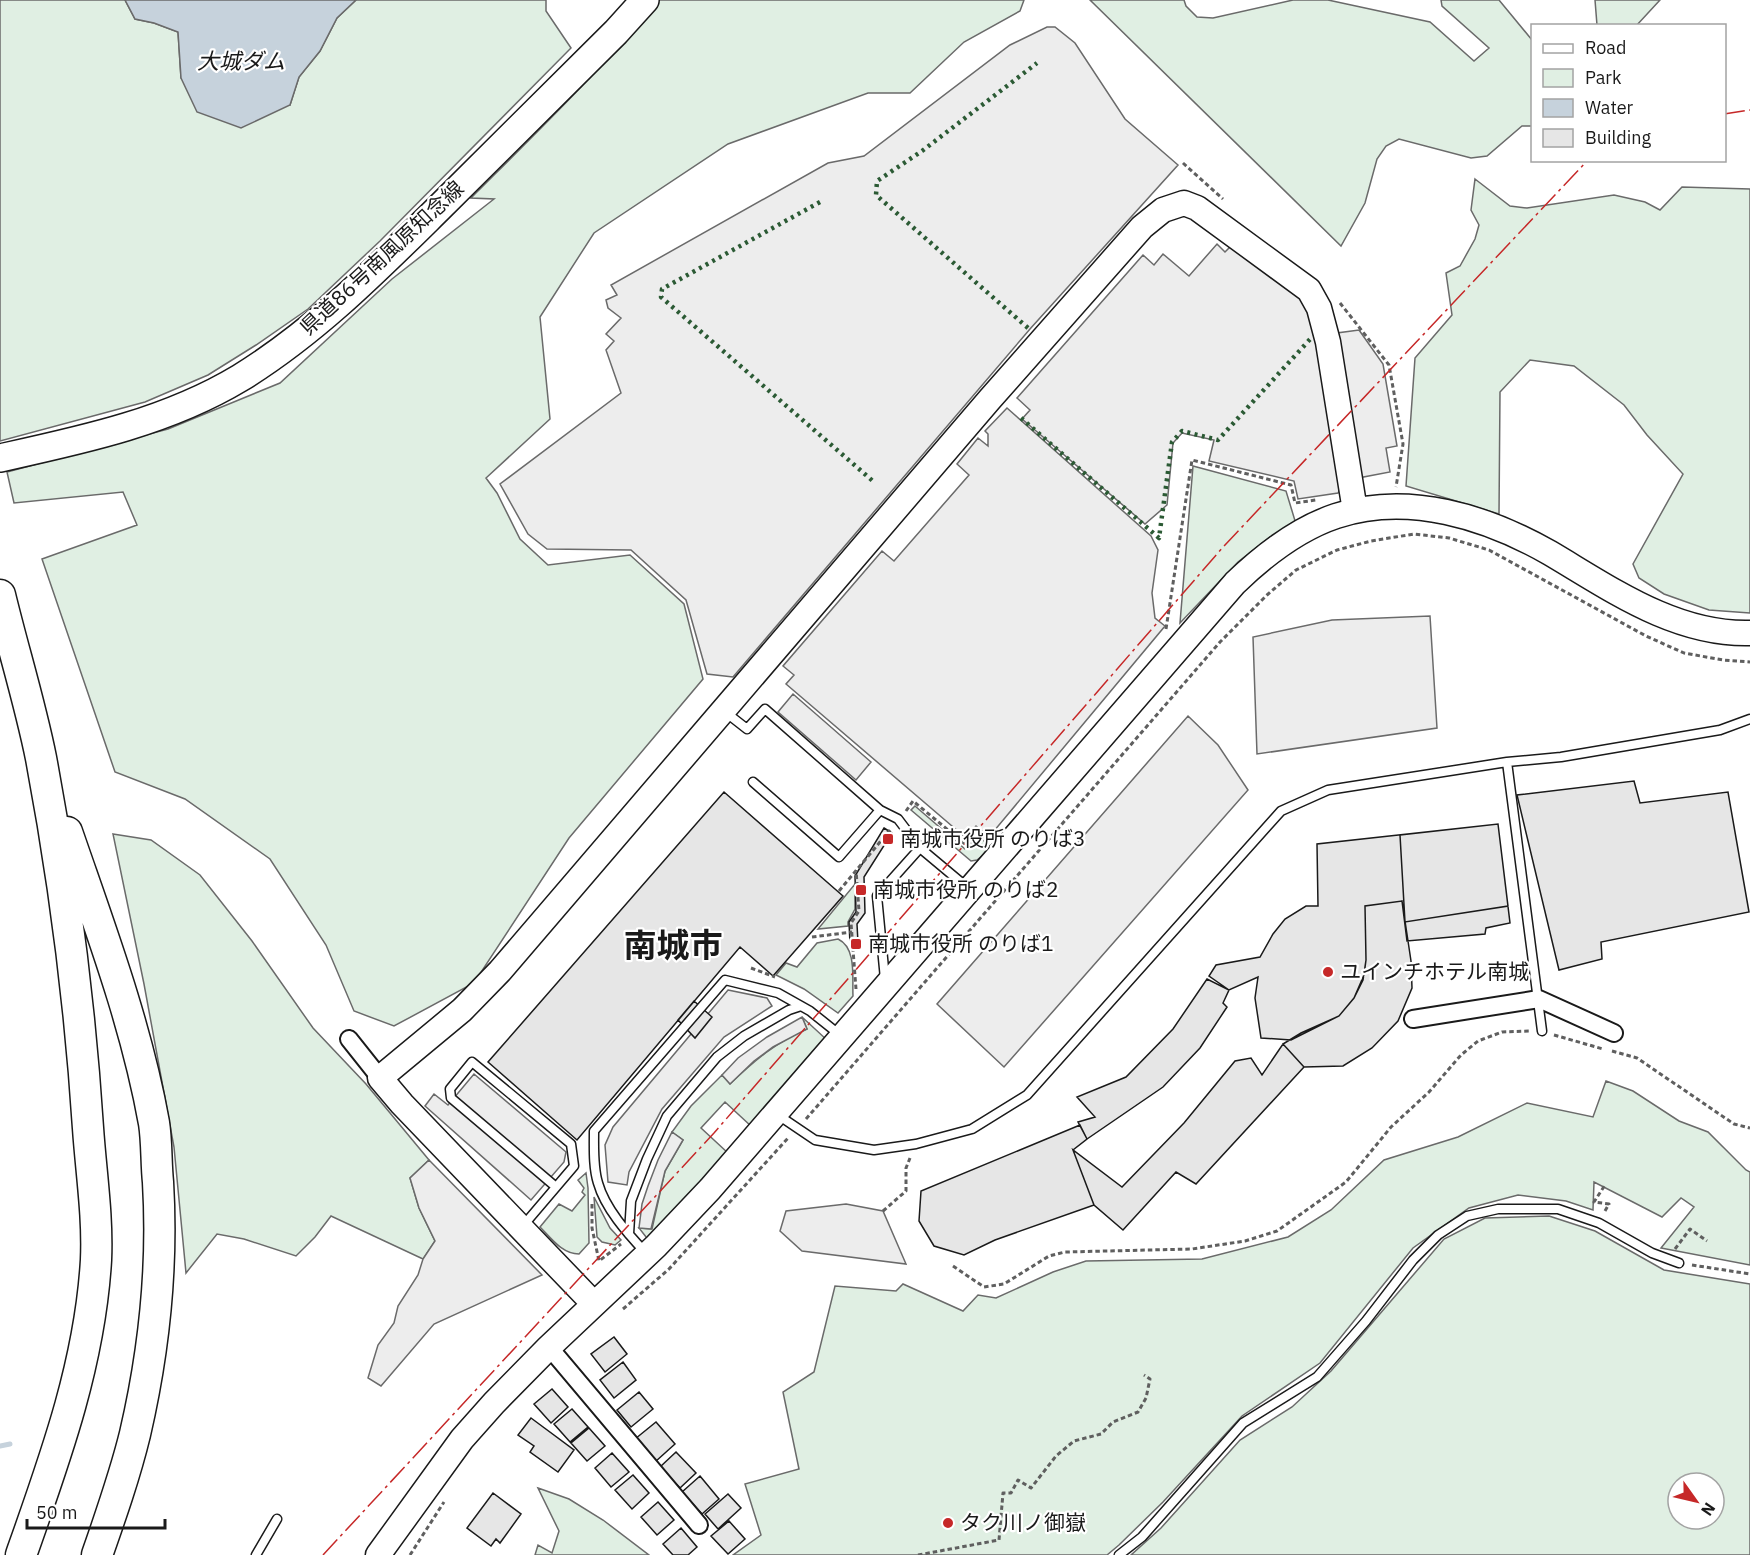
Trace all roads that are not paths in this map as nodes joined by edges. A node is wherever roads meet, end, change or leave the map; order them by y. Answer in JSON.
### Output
{"nodes":[{"id":1,"x":645,"y":0,"type":"edge"},
{"id":2,"x":0,"y":458,"type":"edge"},
{"id":3,"x":1354,"y":504,"type":"junction"},
{"id":4,"x":0,"y":595,"type":"edge"},
{"id":5,"x":1750,"y":633,"type":"edge"},
{"id":6,"x":723,"y":710,"type":"junction"},
{"id":7,"x":1750,"y":719,"type":"edge"},
{"id":8,"x":40,"y":756,"type":"junction"},
{"id":9,"x":1507,"y":762,"type":"junction"},
{"id":10,"x":753,"y":782,"type":"dead end"},
{"id":11,"x":880,"y":810,"type":"junction"},
{"id":12,"x":920,"y":848,"type":"junction"},
{"id":13,"x":970,"y":890,"type":"junction"},
{"id":14,"x":886,"y":988,"type":"junction"},
{"id":15,"x":1539,"y":999,"type":"junction"},
{"id":16,"x":801,"y":1006,"type":"junction"},
{"id":17,"x":1413,"y":1019,"type":"dead end"},
{"id":18,"x":1542,"y":1031,"type":"road end"},
{"id":19,"x":1614,"y":1033,"type":"dead end"},
{"id":20,"x":843,"y":1037,"type":"junction"},
{"id":21,"x":349,"y":1039,"type":"dead end"},
{"id":22,"x":380,"y":1078,"type":"junction"},
{"id":23,"x":777,"y":1114,"type":"junction"},
{"id":24,"x":556,"y":1187,"type":"junction"},
{"id":25,"x":520,"y":1228,"type":"junction"},
{"id":26,"x":628,"y":1234,"type":"junction"},
{"id":27,"x":647,"y":1255,"type":"junction"},
{"id":28,"x":1679,"y":1263,"type":"road end"},
{"id":29,"x":594,"y":1304,"type":"junction"},
{"id":30,"x":549,"y":1347,"type":"junction"},
{"id":31,"x":277,"y":1519,"type":"dead end"},
{"id":32,"x":699,"y":1525,"type":"dead end"},
{"id":33,"x":21,"y":1555,"type":"edge"},
{"id":34,"x":98,"y":1555,"type":"edge"},
{"id":35,"x":256,"y":1555,"type":"edge"},
{"id":36,"x":378,"y":1555,"type":"edge"},
{"id":37,"x":1119,"y":1555,"type":"edge"}],
"edges":[{"from":1,"to":2,"type":"main road","name":"県道86号南風原知念線"},
{"from":3,"to":5,"type":"street"},
{"from":3,"to":6,"type":"street"},
{"from":3,"to":13,"type":"street"},
{"from":4,"to":8,"type":"highway"},
{"from":6,"to":11,"type":"lane"},
{"from":6,"to":22,"type":"street"},
{"from":7,"to":9,"type":"lane"},
{"from":8,"to":33,"type":"highway"},
{"from":8,"to":34,"type":"highway"},
{"from":9,"to":15,"type":"lane"},
{"from":9,"to":23,"type":"lane"},
{"from":10,"to":11,"type":"lane"},
{"from":11,"to":12,"type":"lane"},
{"from":12,"to":13,"type":"lane"},
{"from":12,"to":14,"type":"lane"},
{"from":13,"to":14,"type":"street"},
{"from":14,"to":20,"type":"street"},
{"from":15,"to":17,"type":"street"},
{"from":15,"to":18,"type":"lane"},
{"from":15,"to":19,"type":"street"},
{"from":16,"to":20,"type":"lane"},
{"from":16,"to":26,"type":"lane"},
{"from":16,"to":26,"type":"lane"},
{"from":20,"to":23,"type":"street"},
{"from":21,"to":22,"type":"street"},
{"from":22,"to":25,"type":"street"},
{"from":23,"to":27,"type":"street"},
{"from":24,"to":24,"type":"lane"},
{"from":24,"to":25,"type":"lane"},
{"from":25,"to":29,"type":"street"},
{"from":26,"to":27,"type":"lane"},
{"from":27,"to":29,"type":"street"},
{"from":28,"to":37,"type":"lane"},
{"from":29,"to":30,"type":"street"},
{"from":30,"to":32,"type":"street"},
{"from":30,"to":36,"type":"street"},
{"from":31,"to":35,"type":"lane"}]}
